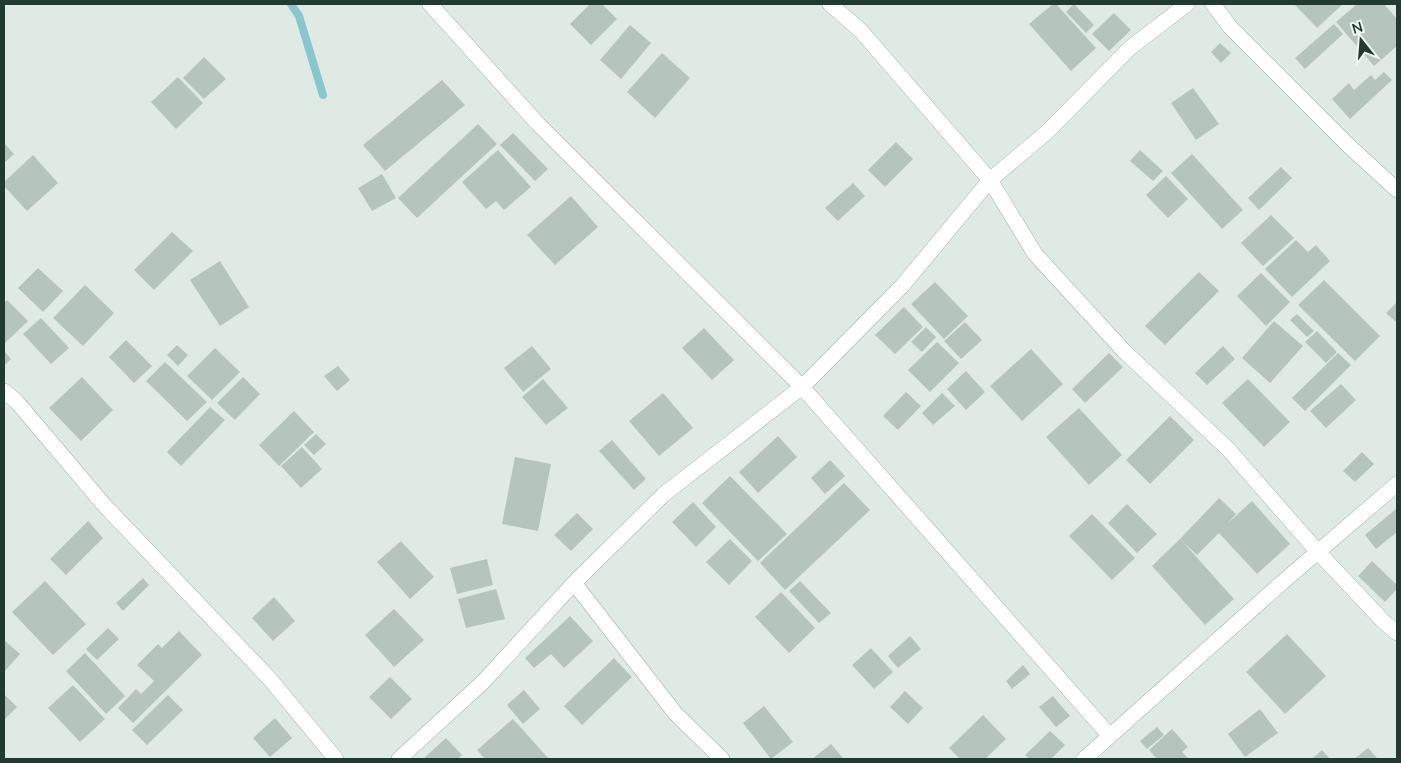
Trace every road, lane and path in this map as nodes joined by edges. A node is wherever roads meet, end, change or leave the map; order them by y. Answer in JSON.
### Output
{"nodes":[{"id":1,"x":430,"y":4,"type":"edge"},
{"id":2,"x":830,"y":4,"type":"edge"},
{"id":3,"x":1187,"y":4,"type":"edge"},
{"id":4,"x":1213,"y":4,"type":"edge"},
{"id":5,"x":990,"y":180,"type":"junction"},
{"id":6,"x":1397,"y":190,"type":"edge"},
{"id":7,"x":802,"y":387,"type":"junction"},
{"id":8,"x":4,"y":391,"type":"edge"},
{"id":9,"x":1397,"y":484,"type":"edge"},
{"id":10,"x":1318,"y":552,"type":"junction"},
{"id":11,"x":574,"y":583,"type":"junction"},
{"id":12,"x":1397,"y":633,"type":"edge"},
{"id":13,"x":1110,"y":736,"type":"junction"},
{"id":14,"x":336,"y":759,"type":"edge"},
{"id":15,"x":399,"y":759,"type":"edge"},
{"id":16,"x":722,"y":759,"type":"edge"},
{"id":17,"x":1084,"y":759,"type":"edge"}],
"edges":[{"from":1,"to":7,"type":"street"},
{"from":2,"to":5,"type":"street"},
{"from":3,"to":5,"type":"street"},
{"from":4,"to":6,"type":"street"},
{"from":5,"to":7,"type":"street"},
{"from":5,"to":10,"type":"street"},
{"from":7,"to":11,"type":"street"},
{"from":7,"to":13,"type":"street"},
{"from":8,"to":14,"type":"street"},
{"from":9,"to":10,"type":"street"},
{"from":10,"to":12,"type":"street"},
{"from":10,"to":13,"type":"street"},
{"from":11,"to":15,"type":"street"},
{"from":11,"to":16,"type":"street"},
{"from":13,"to":17,"type":"street"}]}
